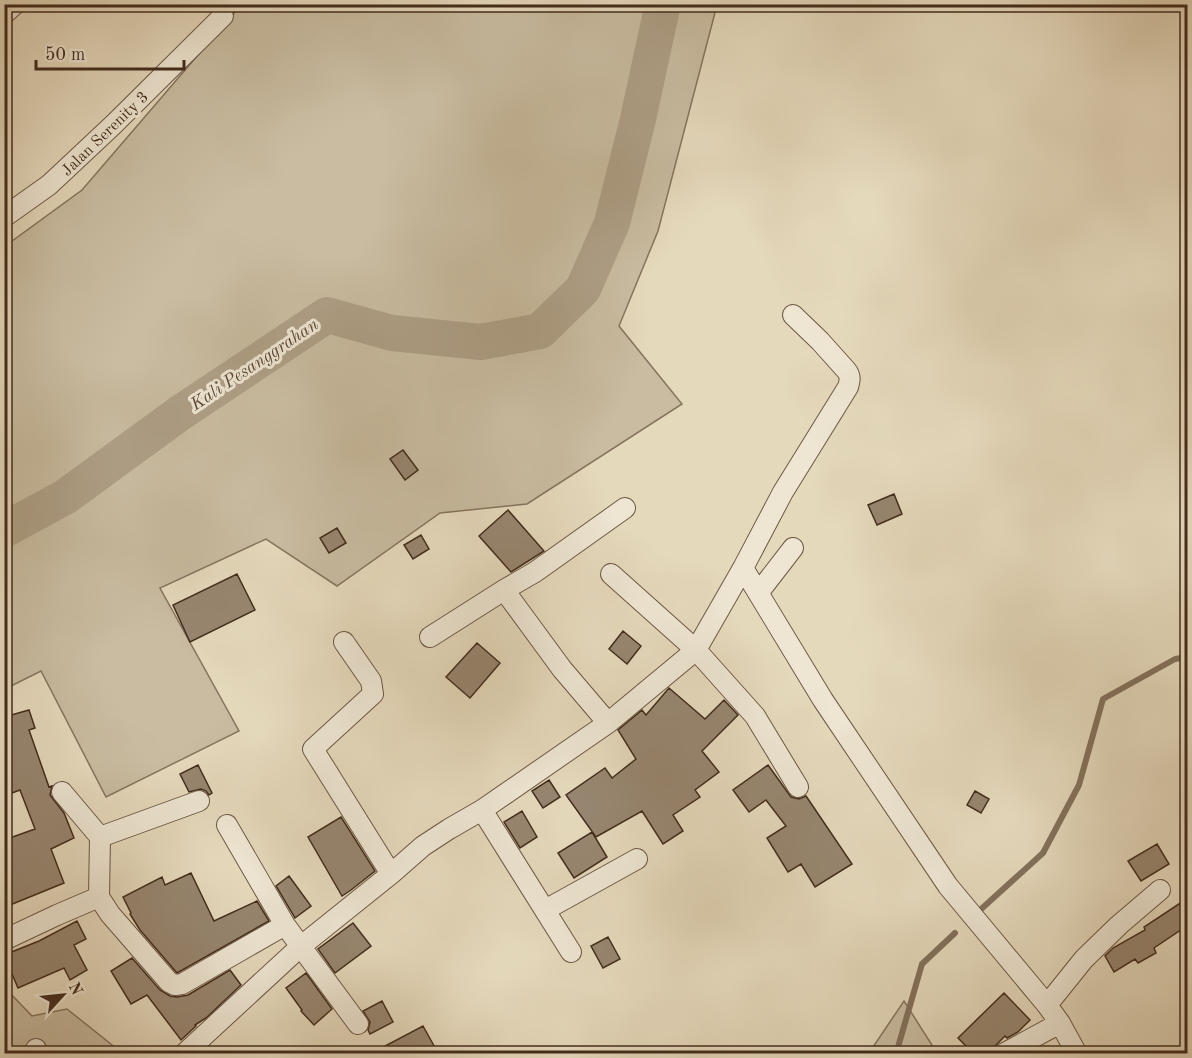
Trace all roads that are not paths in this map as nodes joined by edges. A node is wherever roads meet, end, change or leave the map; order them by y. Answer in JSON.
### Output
{"nodes":[{"id":1,"x":15,"y":4,"type":"edge"},
{"id":2,"x":4,"y":14,"type":"edge"},
{"id":3,"x":223,"y":16,"type":"dead end"},
{"id":4,"x":4,"y":217,"type":"edge"},
{"id":5,"x":793,"y":315,"type":"dead end"},
{"id":6,"x":625,"y":508,"type":"dead end"},
{"id":7,"x":793,"y":548,"type":"dead end"},
{"id":8,"x":743,"y":568,"type":"junction"},
{"id":9,"x":611,"y":574,"type":"dead end"},
{"id":10,"x":504,"y":590,"type":"junction"},
{"id":11,"x":759,"y":592,"type":"junction"},
{"id":12,"x":430,"y":637,"type":"dead end"},
{"id":13,"x":344,"y":642,"type":"dead end"},
{"id":14,"x":696,"y":650,"type":"junction"},
{"id":15,"x":608,"y":723,"type":"junction"},
{"id":16,"x":798,"y":787,"type":"dead end"},
{"id":17,"x":62,"y":792,"type":"dead end"},
{"id":18,"x":199,"y":801,"type":"dead end"},
{"id":19,"x":482,"y":810,"type":"junction"},
{"id":20,"x":227,"y":825,"type":"dead end"},
{"id":21,"x":100,"y":837,"type":"junction"},
{"id":22,"x":637,"y":859,"type":"dead end"},
{"id":23,"x":391,"y":874,"type":"junction"},
{"id":24,"x":1160,"y":890,"type":"dead end"},
{"id":25,"x":99,"y":897,"type":"junction"},
{"id":26,"x":545,"y":910,"type":"junction"},
{"id":27,"x":285,"y":925,"type":"junction"},
{"id":28,"x":4,"y":940,"type":"edge"},
{"id":29,"x":300,"y":947,"type":"junction"},
{"id":30,"x":571,"y":952,"type":"dead end"},
{"id":31,"x":1047,"y":1005,"type":"junction"},
{"id":32,"x":1060,"y":1023,"type":"junction"},
{"id":33,"x":358,"y":1024,"type":"dead end"},
{"id":34,"x":184,"y":1053,"type":"edge"},
{"id":35,"x":1003,"y":1053,"type":"edge"},
{"id":36,"x":1077,"y":1053,"type":"edge"}],
"edges":[{"from":1,"to":2,"type":"street"},
{"from":3,"to":4,"type":"street","name":"Jalan Serenity 3"},
{"from":5,"to":8,"type":"street"},
{"from":6,"to":10,"type":"street"},
{"from":7,"to":11,"type":"street"},
{"from":8,"to":11,"type":"street"},
{"from":8,"to":14,"type":"street"},
{"from":9,"to":14,"type":"street"},
{"from":10,"to":12,"type":"street"},
{"from":10,"to":15,"type":"street"},
{"from":11,"to":31,"type":"street"},
{"from":13,"to":23,"type":"street"},
{"from":14,"to":15,"type":"street"},
{"from":14,"to":16,"type":"street"},
{"from":15,"to":19,"type":"street"},
{"from":17,"to":21,"type":"street"},
{"from":18,"to":21,"type":"street"},
{"from":19,"to":23,"type":"street"},
{"from":19,"to":26,"type":"street"},
{"from":20,"to":27,"type":"street"},
{"from":21,"to":25,"type":"street"},
{"from":22,"to":26,"type":"street"},
{"from":23,"to":29,"type":"street"},
{"from":24,"to":31,"type":"street"},
{"from":25,"to":27,"type":"street"},
{"from":25,"to":28,"type":"street"},
{"from":26,"to":30,"type":"street"},
{"from":27,"to":29,"type":"street"},
{"from":29,"to":33,"type":"street"},
{"from":29,"to":34,"type":"street"},
{"from":31,"to":32,"type":"street"},
{"from":32,"to":35,"type":"street"},
{"from":32,"to":36,"type":"street"}]}
